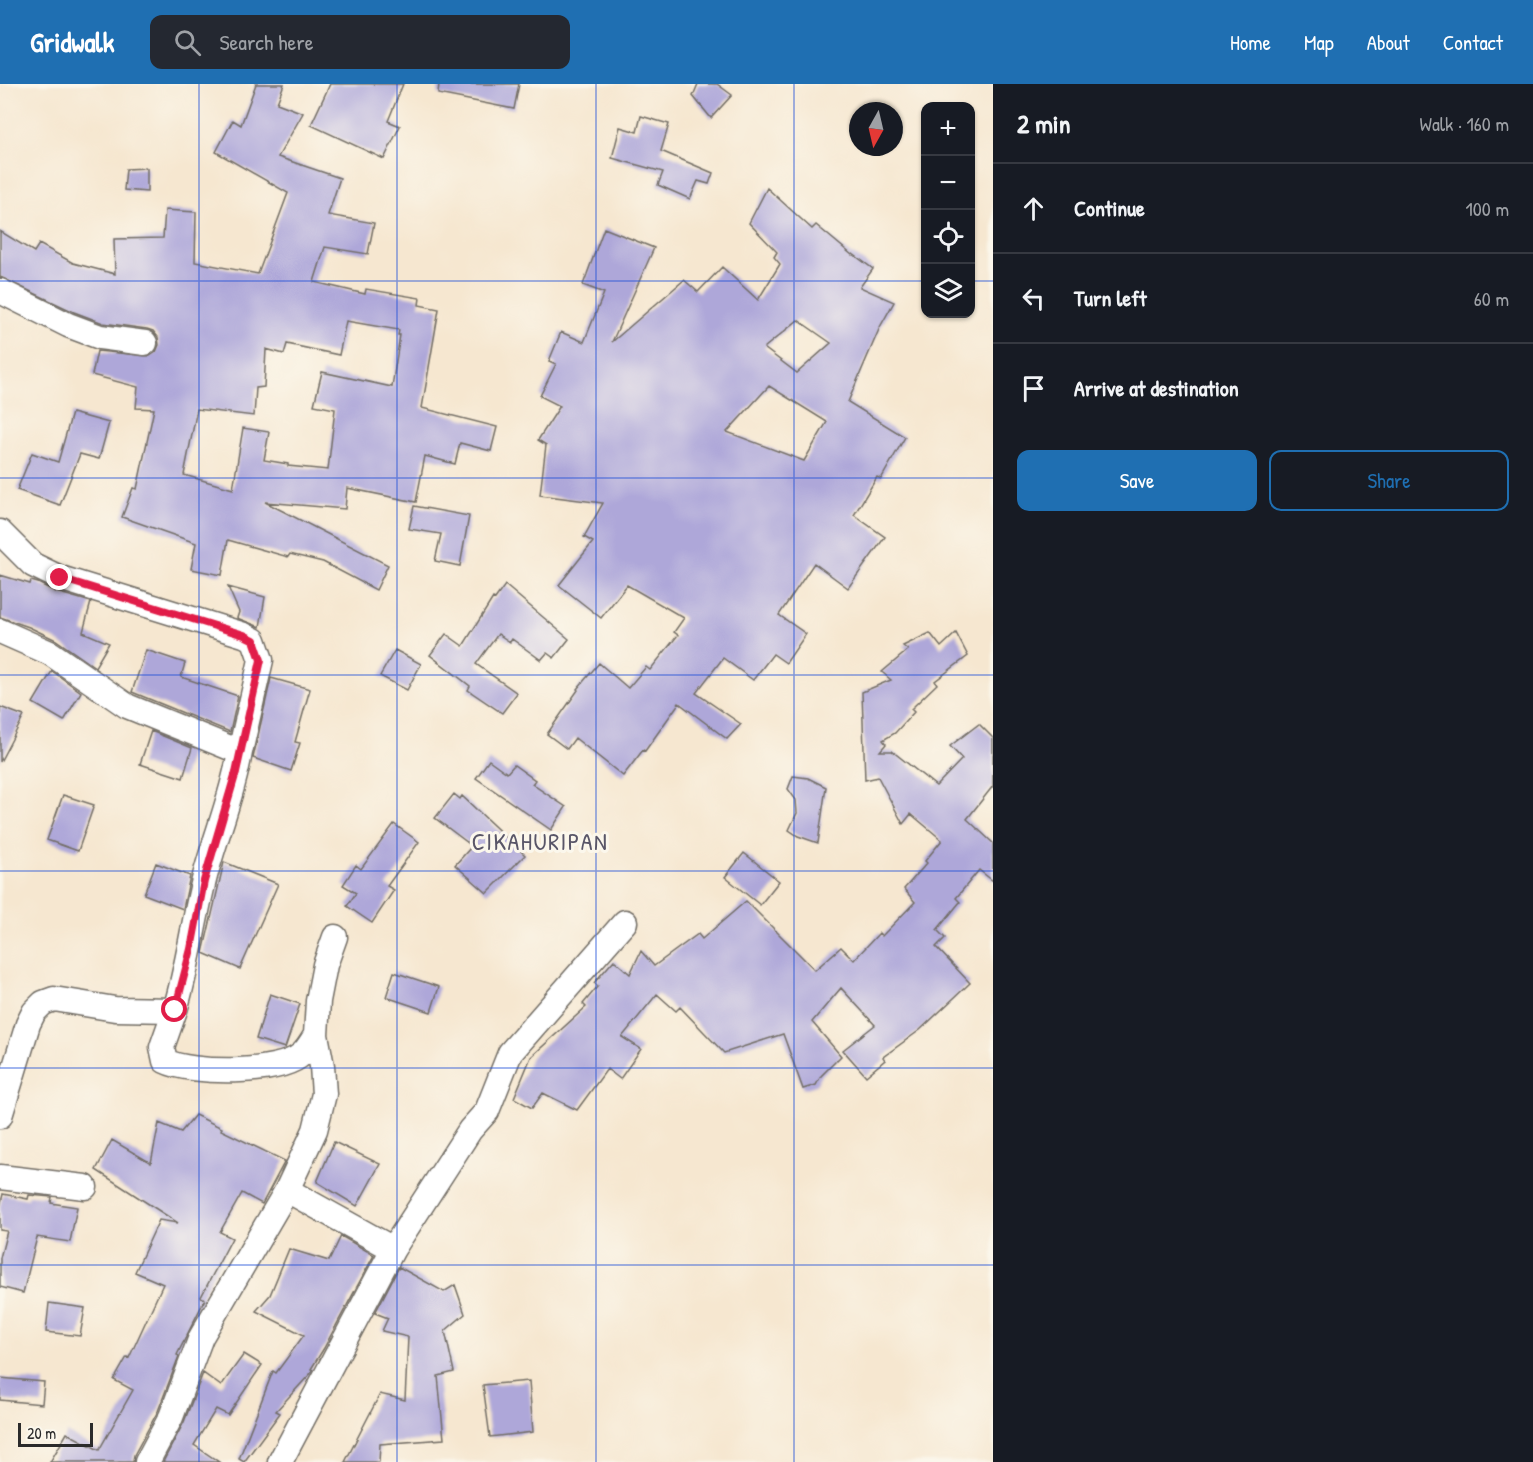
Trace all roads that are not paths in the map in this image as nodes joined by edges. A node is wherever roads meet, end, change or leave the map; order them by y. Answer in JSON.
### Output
{"nodes":[{"id":1,"x":0,"y":291,"type":"edge"},
{"id":2,"x":146,"y":343,"type":"dead end"},
{"id":3,"x":0,"y":532,"type":"edge"},
{"id":4,"x":0,"y":631,"type":"edge"},
{"id":5,"x":240,"y":752,"type":"junction"},
{"id":6,"x":625,"y":922,"type":"dead end"},
{"id":7,"x":335,"y":937,"type":"dead end"},
{"id":8,"x":175,"y":1010,"type":"junction"},
{"id":9,"x":316,"y":1035,"type":"junction"},
{"id":10,"x":0,"y":1116,"type":"edge"},
{"id":11,"x":0,"y":1177,"type":"edge"},
{"id":12,"x":85,"y":1187,"type":"dead end"},
{"id":13,"x":287,"y":1190,"type":"junction"},
{"id":14,"x":393,"y":1249,"type":"junction"},
{"id":15,"x":147,"y":1462,"type":"edge"},
{"id":16,"x":280,"y":1462,"type":"edge"}],
"edges":[{"from":1,"to":2,"type":"street"},
{"from":3,"to":5,"type":"street"},
{"from":4,"to":5,"type":"street"},
{"from":5,"to":8,"type":"street"},
{"from":6,"to":14,"type":"street"},
{"from":7,"to":9,"type":"street"},
{"from":8,"to":9,"type":"street"},
{"from":8,"to":10,"type":"street"},
{"from":9,"to":13,"type":"street"},
{"from":11,"to":12,"type":"street"},
{"from":13,"to":14,"type":"street"},
{"from":13,"to":15,"type":"street"},
{"from":14,"to":16,"type":"street"}]}
